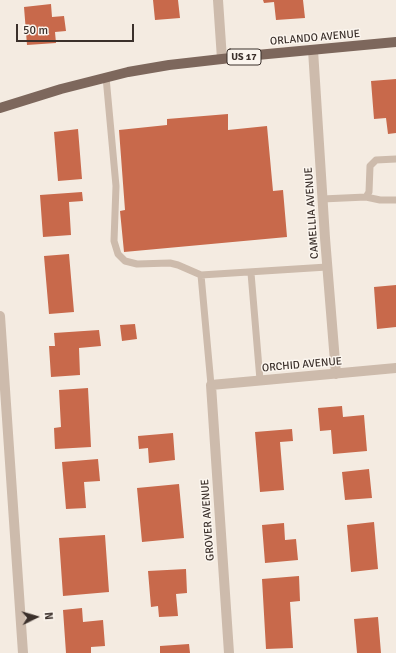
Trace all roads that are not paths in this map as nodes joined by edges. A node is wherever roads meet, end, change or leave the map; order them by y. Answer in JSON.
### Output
{"nodes":[{"id":1,"x":218,"y":0,"type":"edge"},
{"id":2,"x":396,"y":42,"type":"edge"},
{"id":3,"x":313,"y":50,"type":"junction"},
{"id":4,"x":222,"y":59,"type":"junction"},
{"id":5,"x":106,"y":77,"type":"junction"},
{"id":6,"x":0,"y":108,"type":"edge"},
{"id":7,"x":396,"y":158,"type":"edge"},
{"id":8,"x":366,"y":197,"type":"junction"},
{"id":9,"x":322,"y":199,"type":"junction"},
{"id":10,"x":396,"y":200,"type":"edge"},
{"id":11,"x":327,"y":267,"type":"junction"},
{"id":12,"x":251,"y":273,"type":"junction"},
{"id":13,"x":201,"y":275,"type":"junction"},
{"id":14,"x":0,"y":316,"type":"edge"},
{"id":15,"x":396,"y":368,"type":"edge"},
{"id":16,"x":336,"y":374,"type":"junction"},
{"id":17,"x":260,"y":380,"type":"junction"},
{"id":18,"x":211,"y":385,"type":"junction"},
{"id":19,"x":23,"y":653,"type":"edge"},
{"id":20,"x":229,"y":653,"type":"edge"}],
"edges":[{"from":1,"to":4,"type":"street"},
{"from":2,"to":3,"type":"main road","name":"ORLANDO AVENUE","number":"US 17"},
{"from":3,"to":4,"type":"main road","name":"ORLANDO AVENUE","number":"US 17"},
{"from":3,"to":9,"type":"street","name":"CAMELLIA AVENUE"},
{"from":4,"to":5,"type":"main road","name":"ORLANDO AVENUE","number":"US 17"},
{"from":5,"to":6,"type":"main road","name":"ORLANDO AVENUE","number":"US 17"},
{"from":5,"to":13,"type":"lane"},
{"from":7,"to":8,"type":"lane"},
{"from":8,"to":9,"type":"lane"},
{"from":8,"to":10,"type":"lane"},
{"from":9,"to":11,"type":"street","name":"CAMELLIA AVENUE"},
{"from":11,"to":12,"type":"lane"},
{"from":11,"to":16,"type":"street","name":"CAMELLIA AVENUE"},
{"from":12,"to":13,"type":"lane"},
{"from":12,"to":17,"type":"lane"},
{"from":13,"to":18,"type":"lane"},
{"from":14,"to":19,"type":"street"},
{"from":15,"to":16,"type":"street","name":"ORCHID AVENUE"},
{"from":16,"to":17,"type":"street","name":"ORCHID AVENUE"},
{"from":17,"to":18,"type":"street","name":"ORCHID AVENUE"},
{"from":18,"to":20,"type":"street","name":"GROVER AVENUE"}]}
